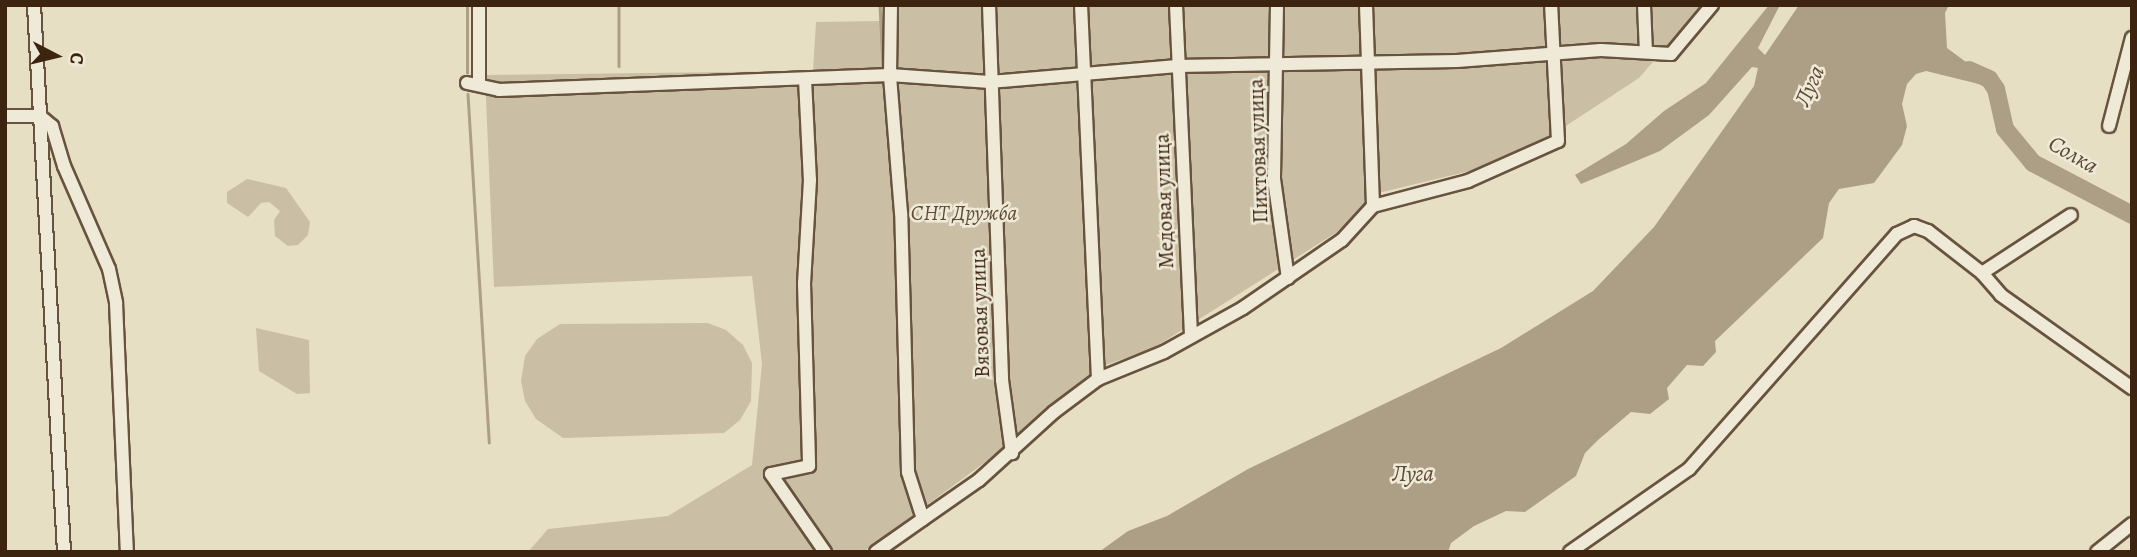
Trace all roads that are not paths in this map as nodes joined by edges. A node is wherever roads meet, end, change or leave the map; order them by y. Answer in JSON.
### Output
{"nodes":[{"id":1,"x":34,"y":5,"type":"edge"},
{"id":2,"x":479,"y":5,"type":"edge"},
{"id":3,"x":891,"y":5,"type":"edge"},
{"id":4,"x":989,"y":5,"type":"edge"},
{"id":5,"x":1082,"y":5,"type":"edge"},
{"id":6,"x":1176,"y":5,"type":"edge"},
{"id":7,"x":1277,"y":5,"type":"edge"},
{"id":8,"x":1366,"y":5,"type":"edge"},
{"id":9,"x":1551,"y":5,"type":"edge"},
{"id":10,"x":1644,"y":5,"type":"edge"},
{"id":11,"x":1712,"y":5,"type":"edge"},
{"id":12,"x":2132,"y":38,"type":"edge"},
{"id":13,"x":1646,"y":52,"type":"junction"},
{"id":14,"x":1551,"y":55,"type":"junction"},
{"id":15,"x":1369,"y":62,"type":"junction"},
{"id":16,"x":1274,"y":63,"type":"junction"},
{"id":17,"x":1177,"y":66,"type":"junction"},
{"id":18,"x":1083,"y":71,"type":"junction"},
{"id":19,"x":890,"y":75,"type":"junction"},
{"id":20,"x":805,"y":79,"type":"junction"},
{"id":21,"x":990,"y":84,"type":"junction"},
{"id":22,"x":5,"y":116,"type":"edge"},
{"id":23,"x":40,"y":116,"type":"junction"},
{"id":24,"x":2109,"y":126,"type":"dead end"},
{"id":25,"x":1373,"y":206,"type":"junction"},
{"id":26,"x":2071,"y":215,"type":"dead end"},
{"id":27,"x":1982,"y":273,"type":"junction"},
{"id":28,"x":1288,"y":278,"type":"junction"},
{"id":29,"x":1191,"y":335,"type":"junction"},
{"id":30,"x":1098,"y":379,"type":"junction"},
{"id":31,"x":2132,"y":388,"type":"edge"},
{"id":32,"x":1012,"y":453,"type":"junction"},
{"id":33,"x":923,"y":519,"type":"junction"},
{"id":34,"x":2131,"y":527,"type":"edge"},
{"id":35,"x":64,"y":552,"type":"edge"},
{"id":36,"x":127,"y":552,"type":"edge"},
{"id":37,"x":825,"y":552,"type":"edge"},
{"id":38,"x":876,"y":552,"type":"edge"},
{"id":39,"x":1570,"y":552,"type":"edge"},
{"id":40,"x":2097,"y":552,"type":"edge"}],
"edges":[{"from":1,"to":23,"type":"street"},
{"from":2,"to":20,"type":"street"},
{"from":3,"to":19,"type":"street"},
{"from":4,"to":21,"type":"street","name":"Вязовая улица"},
{"from":5,"to":18,"type":"street"},
{"from":6,"to":17,"type":"street","name":"Медовая улица"},
{"from":7,"to":16,"type":"street","name":"Пихтовая улица"},
{"from":8,"to":15,"type":"street"},
{"from":9,"to":14,"type":"street"},
{"from":10,"to":13,"type":"street"},
{"from":11,"to":13,"type":"street"},
{"from":12,"to":24,"type":"street"},
{"from":13,"to":14,"type":"street"},
{"from":14,"to":15,"type":"street"},
{"from":14,"to":25,"type":"street"},
{"from":15,"to":16,"type":"street"},
{"from":15,"to":25,"type":"street"},
{"from":16,"to":17,"type":"street"},
{"from":16,"to":28,"type":"street","name":"Пихтовая улица"},
{"from":17,"to":18,"type":"street"},
{"from":17,"to":29,"type":"street","name":"Медовая улица"},
{"from":18,"to":21,"type":"street"},
{"from":18,"to":30,"type":"street"},
{"from":19,"to":20,"type":"street"},
{"from":19,"to":21,"type":"street"},
{"from":19,"to":33,"type":"street"},
{"from":20,"to":37,"type":"street"},
{"from":21,"to":32,"type":"street","name":"Вязовая улица"},
{"from":22,"to":23,"type":"street"},
{"from":23,"to":35,"type":"street"},
{"from":23,"to":36,"type":"street"},
{"from":25,"to":28,"type":"street"},
{"from":26,"to":27,"type":"street"},
{"from":27,"to":31,"type":"street"},
{"from":27,"to":39,"type":"street"},
{"from":28,"to":29,"type":"street"},
{"from":29,"to":30,"type":"street"},
{"from":30,"to":32,"type":"street"},
{"from":32,"to":33,"type":"street"},
{"from":33,"to":38,"type":"street"},
{"from":34,"to":40,"type":"street"}]}
